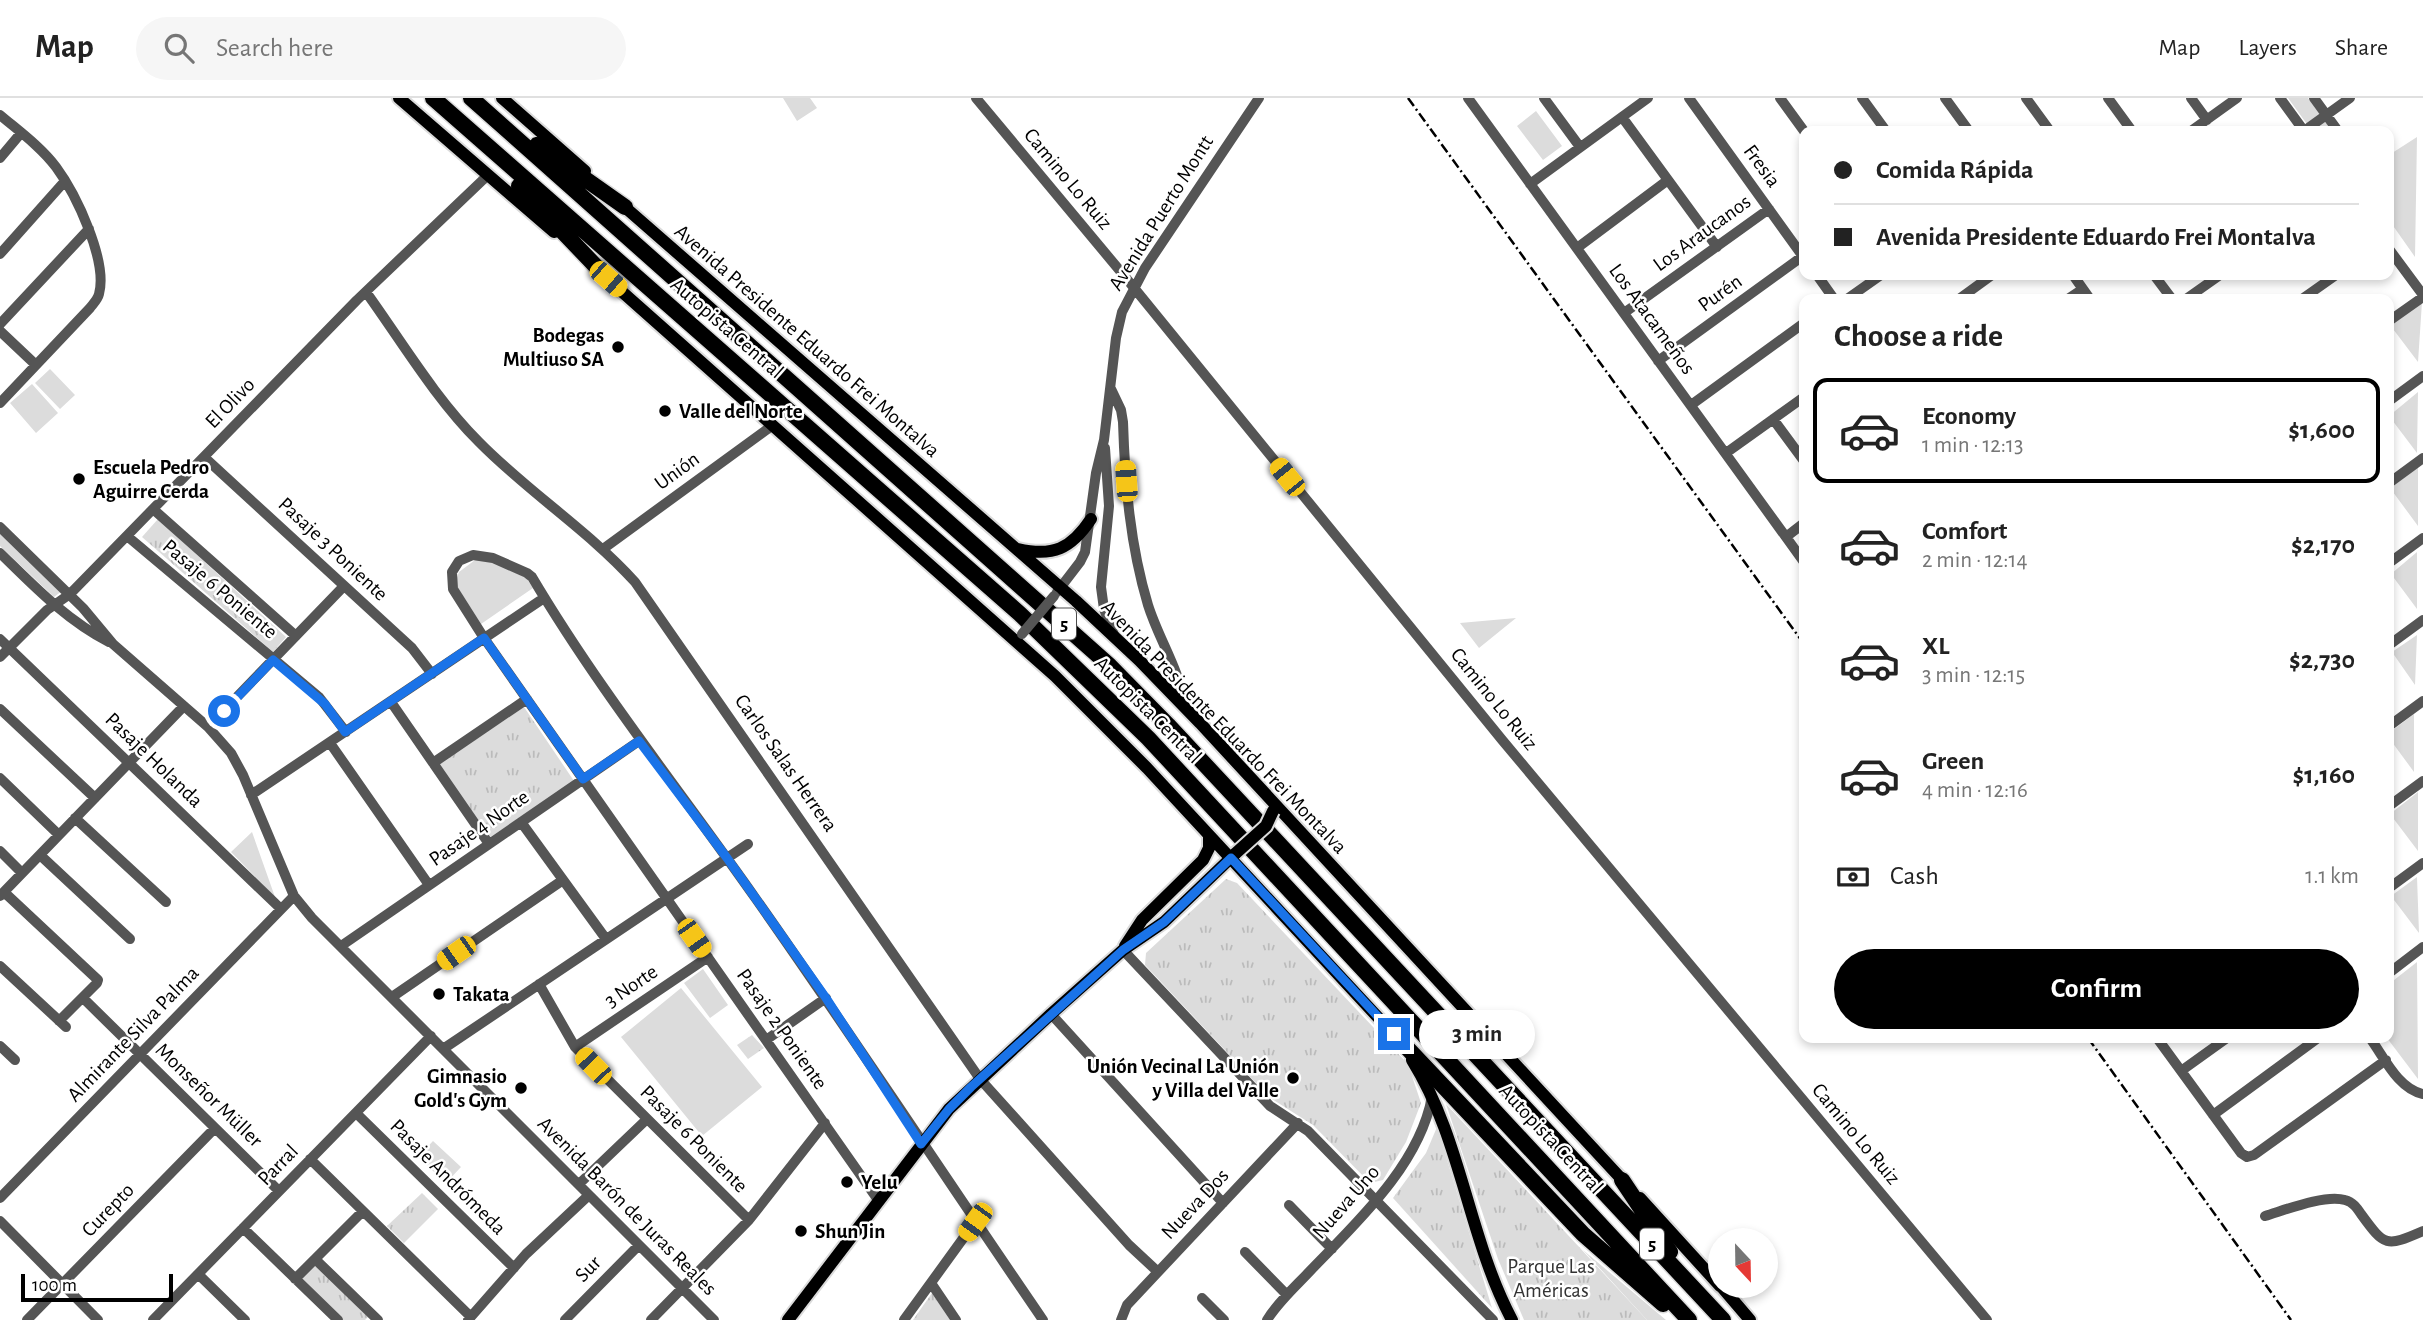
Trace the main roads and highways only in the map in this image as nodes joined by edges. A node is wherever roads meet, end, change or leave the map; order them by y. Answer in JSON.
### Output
{"nodes":[{"id":1,"x":399,"y":98,"type":"edge"},
{"id":2,"x":433,"y":98,"type":"edge"},
{"id":3,"x":502,"y":98,"type":"edge"},
{"id":4,"x":477,"y":103,"type":"edge"},
{"id":5,"x":463,"y":125,"type":"junction"},
{"id":6,"x":625,"y":207,"type":"junction"},
{"id":7,"x":608,"y":279,"type":"junction"},
{"id":8,"x":1091,"y":519,"type":"road end"},
{"id":9,"x":1014,"y":548,"type":"junction"},
{"id":10,"x":1272,"y":805,"type":"junction"},
{"id":11,"x":1209,"y":835,"type":"junction"},
{"id":12,"x":1233,"y":855,"type":"junction"},
{"id":13,"x":1123,"y":950,"type":"junction"},
{"id":14,"x":1394,"y":1034,"type":"junction"},
{"id":15,"x":1622,"y":1180,"type":"junction"},
{"id":16,"x":1708,"y":1272,"type":"edge"},
{"id":17,"x":1731,"y":1298,"type":"edge"},
{"id":18,"x":1706,"y":1302,"type":"junction"},
{"id":19,"x":788,"y":1320,"type":"edge"},
{"id":20,"x":1512,"y":1320,"type":"edge"},
{"id":21,"x":1682,"y":1320,"type":"edge"},
{"id":22,"x":1689,"y":1320,"type":"edge"},
{"id":23,"x":1723,"y":1320,"type":"edge"},
{"id":24,"x":1750,"y":1320,"type":"edge"}],
"edges":[{"from":1,"to":7,"type":"main road"},
{"from":2,"to":5,"type":"highway","name":"Autopista Central","number":"5"},
{"from":3,"to":6,"type":"main road","name":"Avenida Presidente Eduardo Frei Montalva"},
{"from":4,"to":6,"type":"highway"},
{"from":4,"to":18,"type":"highway","name":"Autopista Central","number":"5"},
{"from":5,"to":7,"type":"highway"},
{"from":5,"to":22,"type":"highway","name":"Autopista Central","number":"5"},
{"from":6,"to":9,"type":"main road","name":"Avenida Presidente Eduardo Frei Montalva"},
{"from":7,"to":11,"type":"main road"},
{"from":8,"to":9,"type":"main road"},
{"from":9,"to":10,"type":"main road","name":"Avenida Presidente Eduardo Frei Montalva"},
{"from":10,"to":12,"type":"main road","bridge":true},
{"from":10,"to":15,"type":"main road","name":"Avenida Presidente Eduardo Frei Montalva"},
{"from":11,"to":12,"type":"main road"},
{"from":11,"to":13,"type":"main road"},
{"from":12,"to":13,"type":"main road"},
{"from":12,"to":14,"type":"main road"},
{"from":13,"to":19,"type":"main road"},
{"from":14,"to":20,"type":"main road"},
{"from":14,"to":21,"type":"highway"},
{"from":15,"to":16,"type":"main road","name":"Avenida Presidente Eduardo Frei Montalva"},
{"from":15,"to":18,"type":"highway"},
{"from":17,"to":24,"type":"main road","name":"Avenida Presidente Eduardo Frei Montalva"},
{"from":18,"to":23,"type":"highway","name":"Autopista Central","number":"5"}]}
